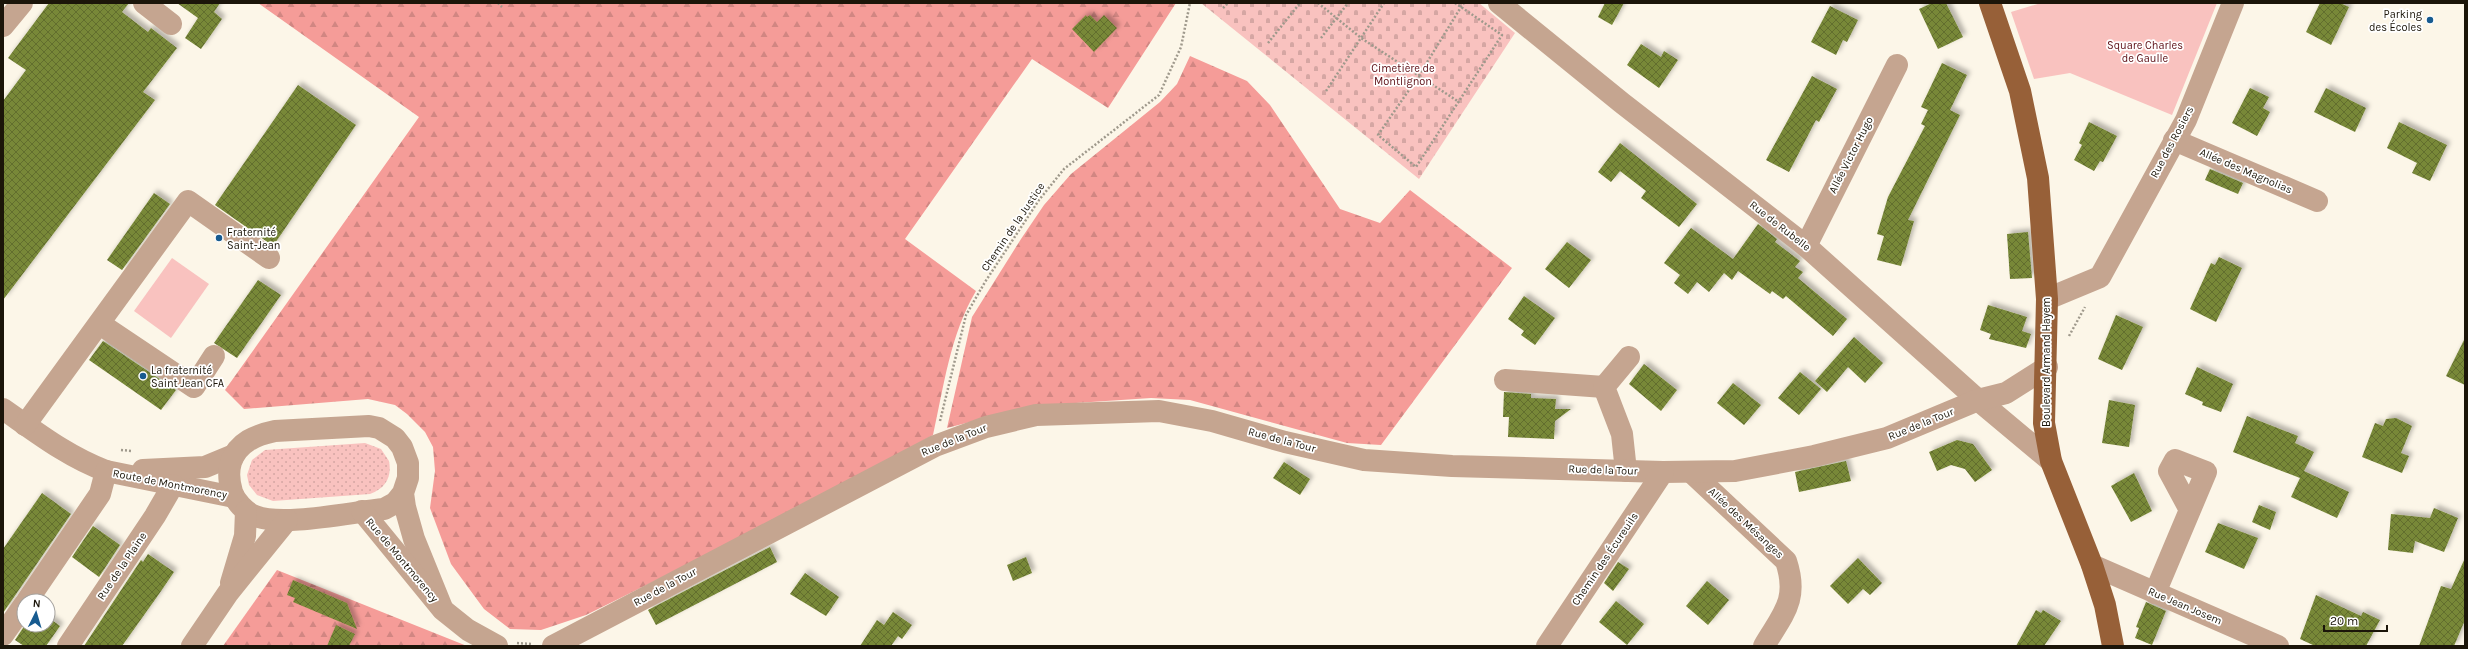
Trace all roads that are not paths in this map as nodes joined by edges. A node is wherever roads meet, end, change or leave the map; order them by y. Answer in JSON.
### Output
{"nodes":[{"id":1,"x":22,"y":3,"type":"edge"},
{"id":2,"x":144,"y":3,"type":"edge"},
{"id":3,"x":1498,"y":3,"type":"edge"},
{"id":4,"x":1990,"y":3,"type":"edge"},
{"id":5,"x":2233,"y":3,"type":"edge"},
{"id":6,"x":171,"y":24,"type":"dead end"},
{"id":7,"x":3,"y":26,"type":"edge"},
{"id":8,"x":1897,"y":65,"type":"dead end"},
{"id":9,"x":2174,"y":140,"type":"junction"},
{"id":10,"x":2317,"y":201,"type":"dead end"},
{"id":11,"x":1806,"y":246,"type":"junction"},
{"id":12,"x":269,"y":258,"type":"dead end"},
{"id":13,"x":2047,"y":299,"type":"junction"},
{"id":14,"x":100,"y":324,"type":"junction"},
{"id":15,"x":214,"y":356,"type":"dead end"},
{"id":16,"x":1629,"y":356,"type":"dead end"},
{"id":17,"x":2047,"y":367,"type":"junction"},
{"id":18,"x":1505,"y":380,"type":"dead end"},
{"id":19,"x":1604,"y":387,"type":"junction"},
{"id":20,"x":1978,"y":400,"type":"junction"},
{"id":21,"x":3,"y":409,"type":"edge"},
{"id":22,"x":25,"y":425,"type":"junction"},
{"id":23,"x":234,"y":456,"type":"junction"},
{"id":24,"x":2051,"y":461,"type":"junction"},
{"id":25,"x":106,"y":471,"type":"junction"},
{"id":26,"x":1626,"y":471,"type":"junction"},
{"id":27,"x":1663,"y":472,"type":"junction"},
{"id":28,"x":1691,"y":472,"type":"junction"},
{"id":29,"x":172,"y":485,"type":"junction"},
{"id":30,"x":403,"y":493,"type":"junction"},
{"id":31,"x":240,"y":504,"type":"junction"},
{"id":32,"x":2190,"y":510,"type":"dead end"},
{"id":33,"x":362,"y":511,"type":"junction"},
{"id":34,"x":287,"y":520,"type":"junction"},
{"id":35,"x":2092,"y":565,"type":"junction"},
{"id":36,"x":32,"y":593,"type":"edge"},
{"id":37,"x":228,"y":593,"type":"junction"},
{"id":38,"x":2156,"y":593,"type":"junction"},
{"id":39,"x":442,"y":608,"type":"junction"},
{"id":40,"x":16,"y":617,"type":"edge"},
{"id":41,"x":3,"y":636,"type":"edge"},
{"id":42,"x":505,"y":643,"type":"edge"},
{"id":43,"x":68,"y":646,"type":"edge"},
{"id":44,"x":192,"y":646,"type":"edge"},
{"id":45,"x":553,"y":646,"type":"edge"},
{"id":46,"x":1548,"y":646,"type":"edge"},
{"id":47,"x":1764,"y":646,"type":"edge"},
{"id":48,"x":2113,"y":646,"type":"edge"},
{"id":49,"x":2278,"y":646,"type":"edge"}],
"edges":[{"from":1,"to":7,"type":"street"},
{"from":2,"to":6,"type":"street"},
{"from":3,"to":11,"type":"street","name":"Rue de Rubelle"},
{"from":4,"to":13,"type":"main road","name":"Boulevard Armand Hayem"},
{"from":5,"to":9,"type":"street","name":"Rue des Rosiers"},
{"from":8,"to":11,"type":"street","name":"Allée Victor Hugo"},
{"from":9,"to":10,"type":"street","name":"Allée des Magnolias"},
{"from":9,"to":13,"type":"street","name":"Rue des Rosiers"},
{"from":11,"to":20,"type":"street","name":"Rue de Rubelle"},
{"from":12,"to":14,"type":"street"},
{"from":13,"to":17,"type":"main road","name":"Boulevard Armand Hayem"},
{"from":14,"to":15,"type":"street"},
{"from":14,"to":22,"type":"street"},
{"from":16,"to":19,"type":"street"},
{"from":17,"to":20,"type":"street","name":"Rue de la Tour"},
{"from":17,"to":24,"type":"main road","name":"Boulevard Armand Hayem"},
{"from":18,"to":19,"type":"street"},
{"from":19,"to":26,"type":"street"},
{"from":20,"to":24,"type":"street","name":"Rue de Rubelle"},
{"from":20,"to":28,"type":"street","name":"Rue de la Tour"},
{"from":21,"to":22,"type":"street","name":"Route de Montmorency"},
{"from":22,"to":25,"type":"street","name":"Route de Montmorency"},
{"from":23,"to":25,"type":"street","name":"Route de Montmorency"},
{"from":23,"to":30,"type":"street"},
{"from":23,"to":31,"type":"street"},
{"from":24,"to":35,"type":"main road","name":"Boulevard Armand Hayem"},
{"from":25,"to":29,"type":"street","name":"Route de Montmorency"},
{"from":25,"to":36,"type":"street"},
{"from":26,"to":27,"type":"street","name":"Rue de la Tour"},
{"from":26,"to":45,"type":"street","name":"Rue de la Tour"},
{"from":27,"to":28,"type":"street","name":"Rue de la Tour"},
{"from":27,"to":46,"type":"street","name":"Chemin des Écureuils"},
{"from":28,"to":47,"type":"street","name":"Allée des Mésanges"},
{"from":29,"to":31,"type":"street","name":"Route de Montmorency"},
{"from":29,"to":43,"type":"street","name":"Rue de la Plaine"},
{"from":30,"to":33,"type":"street","name":"Route de Montmorency"},
{"from":30,"to":39,"type":"street","name":"Rue de Montmorency"},
{"from":31,"to":34,"type":"street","name":"Route de Montmorency"},
{"from":31,"to":37,"type":"street"},
{"from":32,"to":38,"type":"street"},
{"from":33,"to":34,"type":"street","name":"Route de Montmorency"},
{"from":33,"to":39,"type":"street","name":"Rue de Montmorency"},
{"from":34,"to":37,"type":"street"},
{"from":35,"to":38,"type":"street","name":"Rue Jean Josem"},
{"from":35,"to":48,"type":"main road","name":"Boulevard Armand Hayem"},
{"from":37,"to":44,"type":"street"},
{"from":38,"to":49,"type":"street","name":"Rue Jean Josem"},
{"from":39,"to":42,"type":"street","name":"Rue de Montmorency"},
{"from":40,"to":41,"type":"street"}]}
